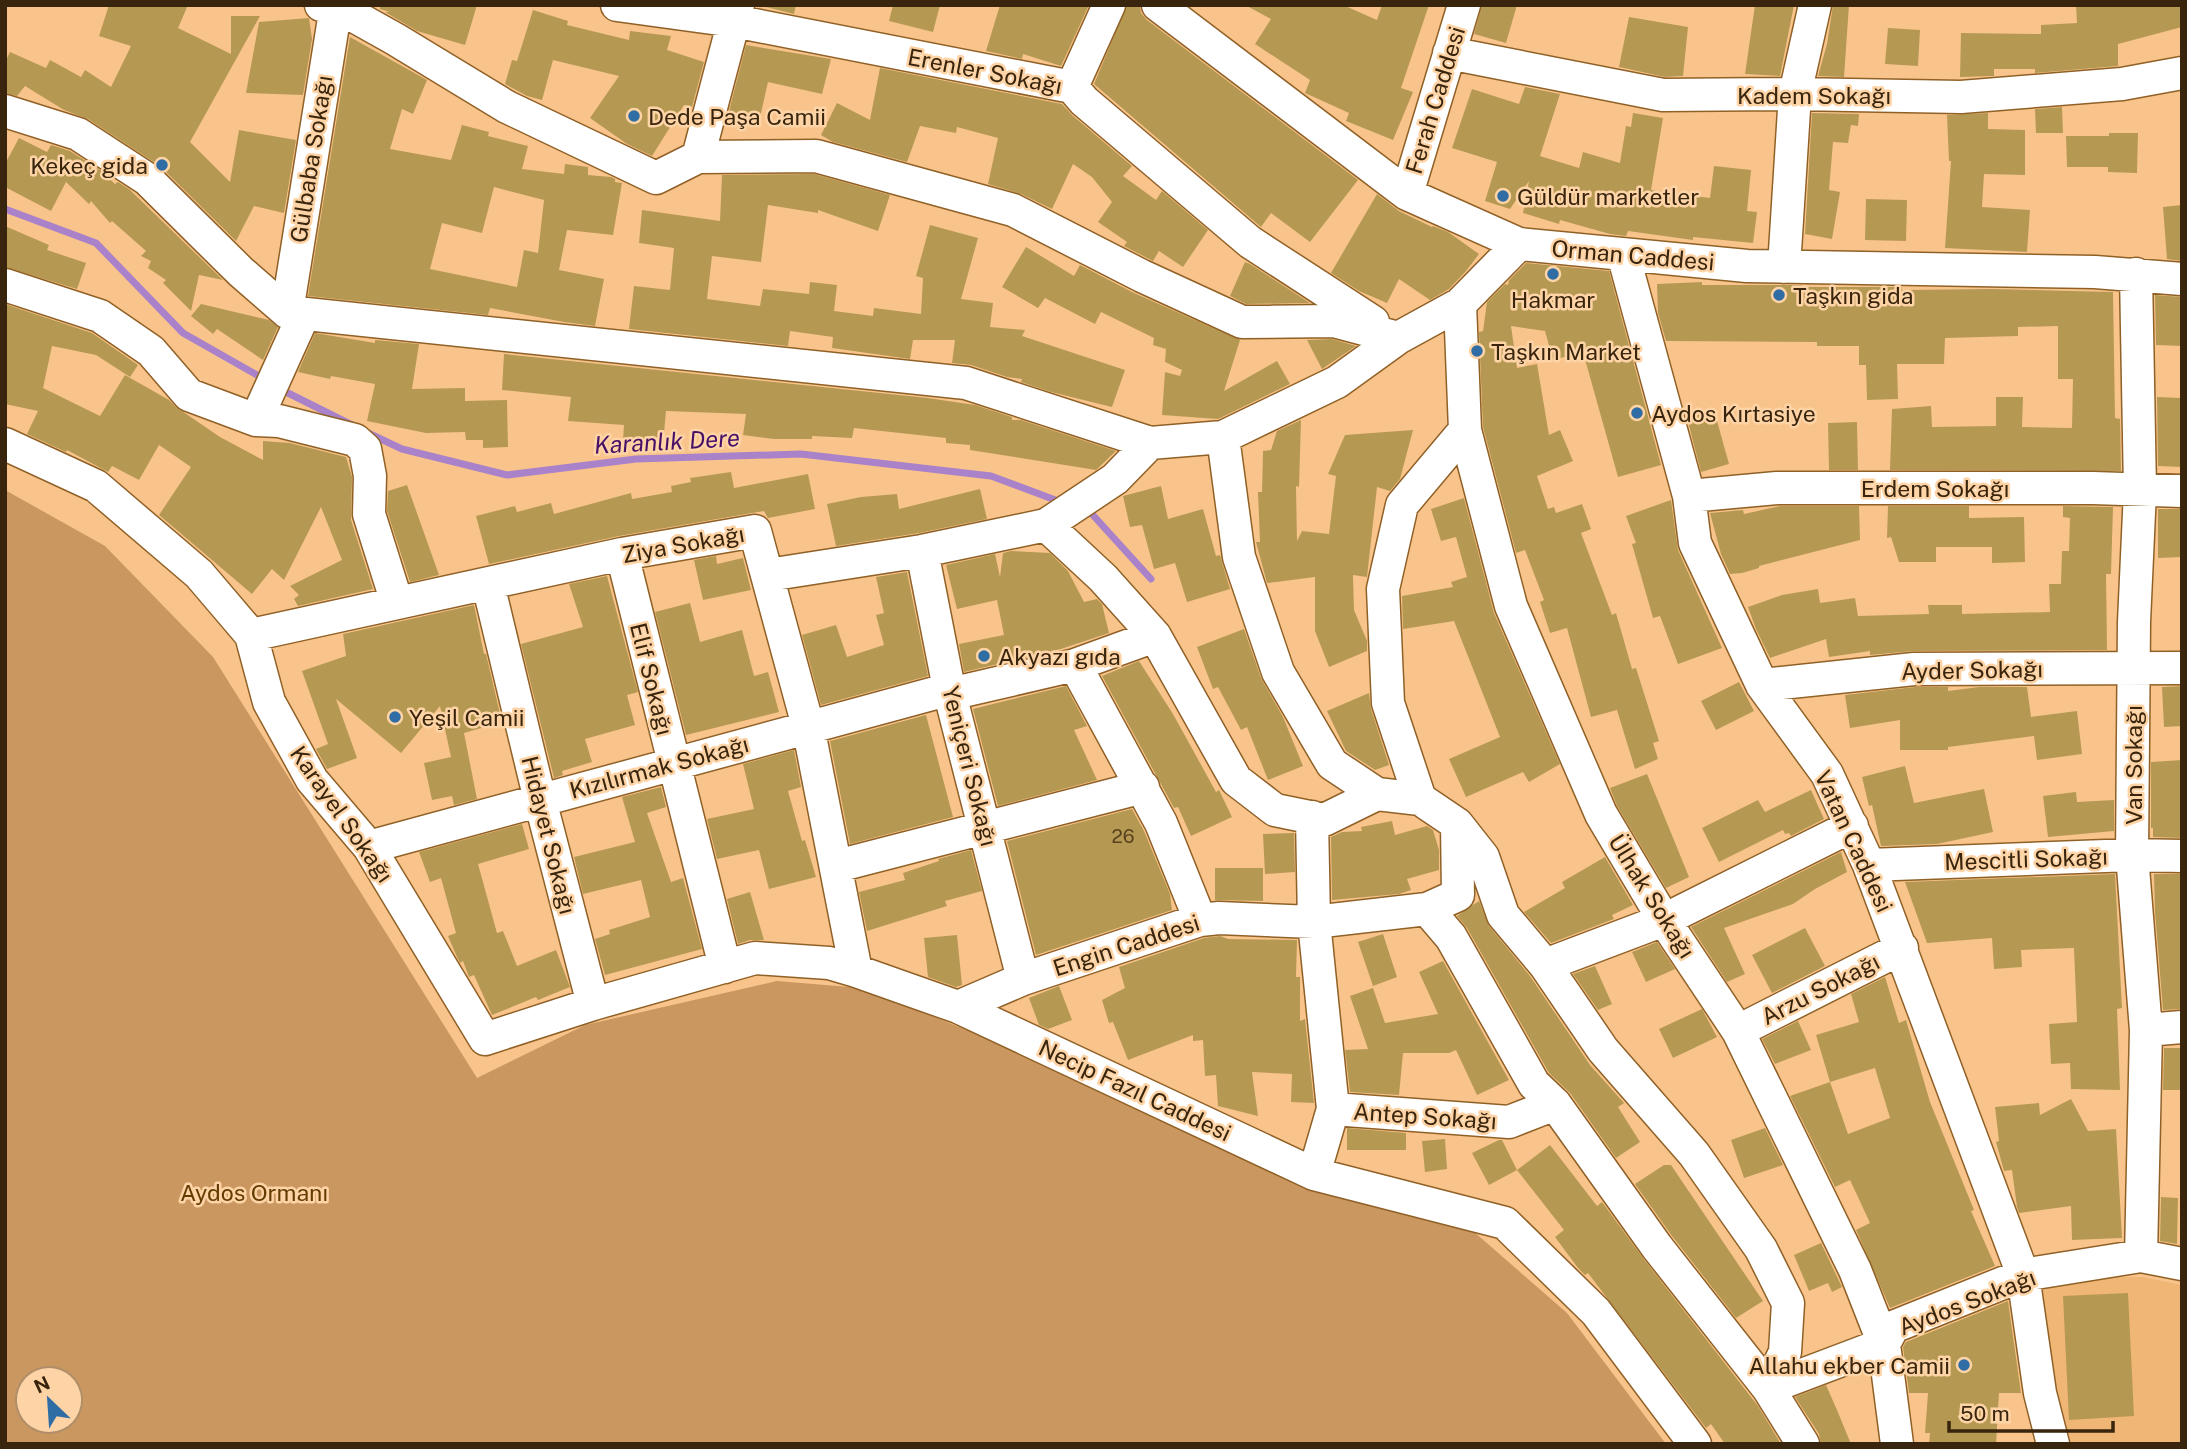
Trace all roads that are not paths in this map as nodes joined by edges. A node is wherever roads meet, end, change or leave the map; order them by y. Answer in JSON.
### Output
{"nodes":[{"id":1,"x":617,"y":5,"type":"edge"},
{"id":2,"x":1109,"y":5,"type":"edge"},
{"id":3,"x":1158,"y":5,"type":"edge"},
{"id":4,"x":1464,"y":5,"type":"edge"},
{"id":5,"x":1815,"y":5,"type":"edge"},
{"id":6,"x":328,"y":6,"type":"edge"},
{"id":7,"x":736,"y":13,"type":"edge"},
{"id":8,"x":1449,"y":54,"type":"junction"},
{"id":9,"x":2182,"y":73,"type":"edge"},
{"id":10,"x":1072,"y":87,"type":"junction"},
{"id":11,"x":1795,"y":94,"type":"junction"},
{"id":12,"x":5,"y":111,"type":"edge"},
{"id":13,"x":698,"y":157,"type":"junction"},
{"id":14,"x":1407,"y":194,"type":"junction"},
{"id":15,"x":1519,"y":244,"type":"junction"},
{"id":16,"x":1623,"y":254,"type":"junction"},
{"id":17,"x":1784,"y":267,"type":"junction"},
{"id":18,"x":2136,"y":274,"type":"junction"},
{"id":19,"x":2182,"y":279,"type":"edge"},
{"id":20,"x":5,"y":285,"type":"edge"},
{"id":21,"x":1460,"y":304,"type":"junction"},
{"id":22,"x":295,"y":313,"type":"junction"},
{"id":23,"x":1398,"y":338,"type":"junction"},
{"id":24,"x":257,"y":420,"type":"junction"},
{"id":25,"x":1465,"y":430,"type":"junction"},
{"id":26,"x":1223,"y":437,"type":"junction"},
{"id":27,"x":1150,"y":443,"type":"junction"},
{"id":28,"x":5,"y":444,"type":"edge"},
{"id":29,"x":2140,"y":491,"type":"junction"},
{"id":30,"x":2182,"y":491,"type":"edge"},
{"id":31,"x":1689,"y":496,"type":"junction"},
{"id":32,"x":1046,"y":525,"type":"junction"},
{"id":33,"x":922,"y":551,"type":"junction"},
{"id":34,"x":622,"y":554,"type":"junction"},
{"id":35,"x":768,"y":575,"type":"junction"},
{"id":36,"x":488,"y":584,"type":"junction"},
{"id":37,"x":397,"y":603,"type":"junction"},
{"id":38,"x":251,"y":635,"type":"junction"},
{"id":39,"x":1155,"y":636,"type":"junction"},
{"id":40,"x":1075,"y":665,"type":"junction"},
{"id":41,"x":2134,"y":667,"type":"junction"},
{"id":42,"x":2182,"y":668,"type":"edge"},
{"id":43,"x":1762,"y":685,"type":"junction"},
{"id":44,"x":950,"y":692,"type":"junction"},
{"id":45,"x":808,"y":726,"type":"junction"},
{"id":46,"x":673,"y":764,"type":"junction"},
{"id":47,"x":1143,"y":787,"type":"junction"},
{"id":48,"x":1377,"y":794,"type":"junction"},
{"id":49,"x":1420,"y":799,"type":"junction"},
{"id":50,"x":540,"y":800,"type":"junction"},
{"id":51,"x":1312,"y":817,"type":"junction"},
{"id":52,"x":1457,"y":824,"type":"junction"},
{"id":53,"x":1852,"y":826,"type":"junction"},
{"id":54,"x":985,"y":827,"type":"junction"},
{"id":55,"x":369,"y":848,"type":"junction"},
{"id":56,"x":2132,"y":855,"type":"junction"},
{"id":57,"x":2182,"y":856,"type":"edge"},
{"id":58,"x":1869,"y":865,"type":"junction"},
{"id":59,"x":837,"y":866,"type":"junction"},
{"id":60,"x":1427,"y":909,"type":"junction"},
{"id":61,"x":1200,"y":920,"type":"junction"},
{"id":62,"x":1664,"y":920,"type":"junction"},
{"id":63,"x":1314,"y":922,"type":"junction"},
{"id":64,"x":1902,"y":948,"type":"junction"},
{"id":65,"x":1545,"y":965,"type":"junction"},
{"id":66,"x":725,"y":967,"type":"junction"},
{"id":67,"x":856,"y":971,"type":"junction"},
{"id":68,"x":1023,"y":979,"type":"junction"},
{"id":69,"x":593,"y":1004,"type":"junction"},
{"id":70,"x":958,"y":1007,"type":"junction"},
{"id":71,"x":2182,"y":1027,"type":"edge"},
{"id":72,"x":2146,"y":1030,"type":"junction"},
{"id":73,"x":1738,"y":1031,"type":"junction"},
{"id":74,"x":485,"y":1039,"type":"joint"},
{"id":75,"x":1555,"y":1104,"type":"junction"},
{"id":76,"x":1333,"y":1109,"type":"junction"},
{"id":77,"x":1314,"y":1174,"type":"junction"},
{"id":78,"x":2141,"y":1256,"type":"junction"},
{"id":79,"x":2182,"y":1264,"type":"edge"},
{"id":80,"x":2023,"y":1275,"type":"junction"},
{"id":81,"x":1884,"y":1343,"type":"junction"},
{"id":82,"x":1768,"y":1388,"type":"junction"},
{"id":83,"x":1695,"y":1444,"type":"edge"},
{"id":84,"x":1803,"y":1444,"type":"edge"},
{"id":85,"x":1897,"y":1444,"type":"edge"},
{"id":86,"x":2053,"y":1444,"type":"edge"}],
"edges":[{"from":1,"to":7,"type":"street","name":"Erenler Sokağı"},
{"from":2,"to":10,"type":"street"},
{"from":3,"to":14,"type":"street","name":"Orman Caddesi"},
{"from":4,"to":8,"type":"street","name":"Ferah Caddesi"},
{"from":5,"to":11,"type":"street"},
{"from":6,"to":13,"type":"street"},
{"from":6,"to":22,"type":"street","name":"Gülbaba Sokağı"},
{"from":7,"to":10,"type":"street","name":"Erenler Sokağı"},
{"from":7,"to":13,"type":"street"},
{"from":8,"to":11,"type":"street","name":"Kadem Sokağı"},
{"from":8,"to":14,"type":"street","name":"Ferah Caddesi"},
{"from":9,"to":11,"type":"street","name":"Kadem Sokağı"},
{"from":10,"to":23,"type":"street","name":"Erenler Sokağı"},
{"from":11,"to":17,"type":"street"},
{"from":12,"to":22,"type":"street"},
{"from":13,"to":23,"type":"street"},
{"from":14,"to":15,"type":"street","name":"Orman Caddesi"},
{"from":15,"to":16,"type":"street","name":"Orman Caddesi"},
{"from":15,"to":21,"type":"street"},
{"from":16,"to":17,"type":"street","name":"Orman Caddesi"},
{"from":16,"to":31,"type":"street","name":"Vatan Caddesi"},
{"from":17,"to":18,"type":"street","name":"Orman Caddesi"},
{"from":18,"to":19,"type":"street","name":"Orman Caddesi"},
{"from":18,"to":29,"type":"street","name":"Van Sokağı"},
{"from":20,"to":24,"type":"street"},
{"from":21,"to":23,"type":"street"},
{"from":21,"to":25,"type":"street","name":"Ülhak Sokağı"},
{"from":22,"to":24,"type":"street","name":"Gülbaba Sokağı"},
{"from":22,"to":27,"type":"street"},
{"from":23,"to":26,"type":"street"},
{"from":24,"to":37,"type":"street"},
{"from":25,"to":49,"type":"street"},
{"from":25,"to":62,"type":"street","name":"Ülhak Sokağı"},
{"from":26,"to":27,"type":"street"},
{"from":26,"to":48,"type":"street"},
{"from":27,"to":32,"type":"street"},
{"from":28,"to":38,"type":"street","name":"Karayel Sokağı"},
{"from":29,"to":30,"type":"street","name":"Erdem Sokağı"},
{"from":29,"to":31,"type":"street","name":"Erdem Sokağı"},
{"from":29,"to":41,"type":"street","name":"Van Sokağı"},
{"from":31,"to":43,"type":"street","name":"Vatan Caddesi"},
{"from":32,"to":33,"type":"street"},
{"from":32,"to":39,"type":"street"},
{"from":33,"to":35,"type":"street"},
{"from":33,"to":44,"type":"street","name":"Yeniçeri Sokağı"},
{"from":34,"to":35,"type":"street","name":"Ziya Sokağı"},
{"from":34,"to":36,"type":"street","name":"Ziya Sokağı"},
{"from":34,"to":46,"type":"street","name":"Elif Sokağı"},
{"from":35,"to":45,"type":"street","name":"Ziya Sokağı"},
{"from":36,"to":37,"type":"street","name":"Ziya Sokağı"},
{"from":36,"to":50,"type":"street","name":"Hidayet Sokağı"},
{"from":37,"to":38,"type":"street","name":"Ziya Sokağı"},
{"from":38,"to":55,"type":"street","name":"Karayel Sokağı"},
{"from":39,"to":40,"type":"street","name":"Kızılırmak Sokağı"},
{"from":39,"to":51,"type":"street"},
{"from":40,"to":44,"type":"street","name":"Kızılırmak Sokağı"},
{"from":40,"to":47,"type":"street"},
{"from":41,"to":42,"type":"street","name":"Ayder Sokağı"},
{"from":41,"to":43,"type":"street","name":"Ayder Sokağı"},
{"from":41,"to":56,"type":"street","name":"Van Sokağı"},
{"from":43,"to":53,"type":"street","name":"Vatan Caddesi"},
{"from":44,"to":45,"type":"street","name":"Kızılırmak Sokağı"},
{"from":44,"to":54,"type":"street","name":"Yeniçeri Sokağı"},
{"from":45,"to":46,"type":"street","name":"Kızılırmak Sokağı"},
{"from":45,"to":59,"type":"street","name":"Ziya Sokağı"},
{"from":46,"to":50,"type":"street","name":"Kızılırmak Sokağı"},
{"from":46,"to":66,"type":"street","name":"Elif Sokağı"},
{"from":47,"to":54,"type":"street"},
{"from":47,"to":61,"type":"street"},
{"from":48,"to":49,"type":"street"},
{"from":48,"to":51,"type":"street"},
{"from":49,"to":52,"type":"street"},
{"from":50,"to":55,"type":"street","name":"Kızılırmak Sokağı"},
{"from":50,"to":69,"type":"street","name":"Hidayet Sokağı"},
{"from":51,"to":63,"type":"street"},
{"from":52,"to":60,"type":"street","name":"Engin Caddesi"},
{"from":52,"to":65,"type":"street"},
{"from":53,"to":58,"type":"street","name":"Vatan Caddesi"},
{"from":53,"to":62,"type":"street"},
{"from":54,"to":59,"type":"street"},
{"from":54,"to":68,"type":"street","name":"Yeniçeri Sokağı"},
{"from":55,"to":74,"type":"street","name":"Karayel Sokağı"},
{"from":56,"to":57,"type":"street","name":"Mescitli Sokağı"},
{"from":56,"to":58,"type":"street","name":"Mescitli Sokağı"},
{"from":56,"to":72,"type":"street","name":"Van Sokağı"},
{"from":58,"to":64,"type":"street","name":"Vatan Caddesi"},
{"from":59,"to":67,"type":"street","name":"Ziya Sokağı"},
{"from":60,"to":63,"type":"street","name":"Engin Caddesi"},
{"from":60,"to":75,"type":"street"},
{"from":61,"to":63,"type":"street","name":"Engin Caddesi"},
{"from":61,"to":68,"type":"street","name":"Engin Caddesi"},
{"from":62,"to":65,"type":"street"},
{"from":62,"to":73,"type":"street","name":"Ülhak Sokağı"},
{"from":63,"to":76,"type":"street"},
{"from":64,"to":73,"type":"street","name":"Arzu Sokağı"},
{"from":64,"to":80,"type":"street","name":"Vatan Caddesi"},
{"from":65,"to":82,"type":"street"},
{"from":66,"to":67,"type":"street","name":"Necip Fazıl Caddesi"},
{"from":66,"to":69,"type":"street","name":"Necip Fazıl Caddesi"},
{"from":67,"to":70,"type":"street","name":"Necip Fazıl Caddesi"},
{"from":68,"to":70,"type":"street","name":"Engin Caddesi"},
{"from":69,"to":74,"type":"street","name":"Necip Fazıl Caddesi"},
{"from":70,"to":77,"type":"street","name":"Necip Fazıl Caddesi"},
{"from":71,"to":72,"type":"street"},
{"from":72,"to":78,"type":"street","name":"Van Sokağı"},
{"from":73,"to":81,"type":"street","name":"Ülhak Sokağı"},
{"from":75,"to":76,"type":"street","name":"Antep Sokağı"},
{"from":75,"to":82,"type":"street"},
{"from":76,"to":77,"type":"street"},
{"from":77,"to":83,"type":"street","name":"Necip Fazıl Caddesi"},
{"from":78,"to":79,"type":"street","name":"Aydos Sokağı"},
{"from":78,"to":80,"type":"street","name":"Aydos Sokağı"},
{"from":80,"to":81,"type":"street","name":"Aydos Sokağı"},
{"from":80,"to":86,"type":"street","name":"Vatan Caddesi"},
{"from":81,"to":82,"type":"street"},
{"from":81,"to":85,"type":"street","name":"Ülhak Sokağı"},
{"from":82,"to":84,"type":"street"}]}
